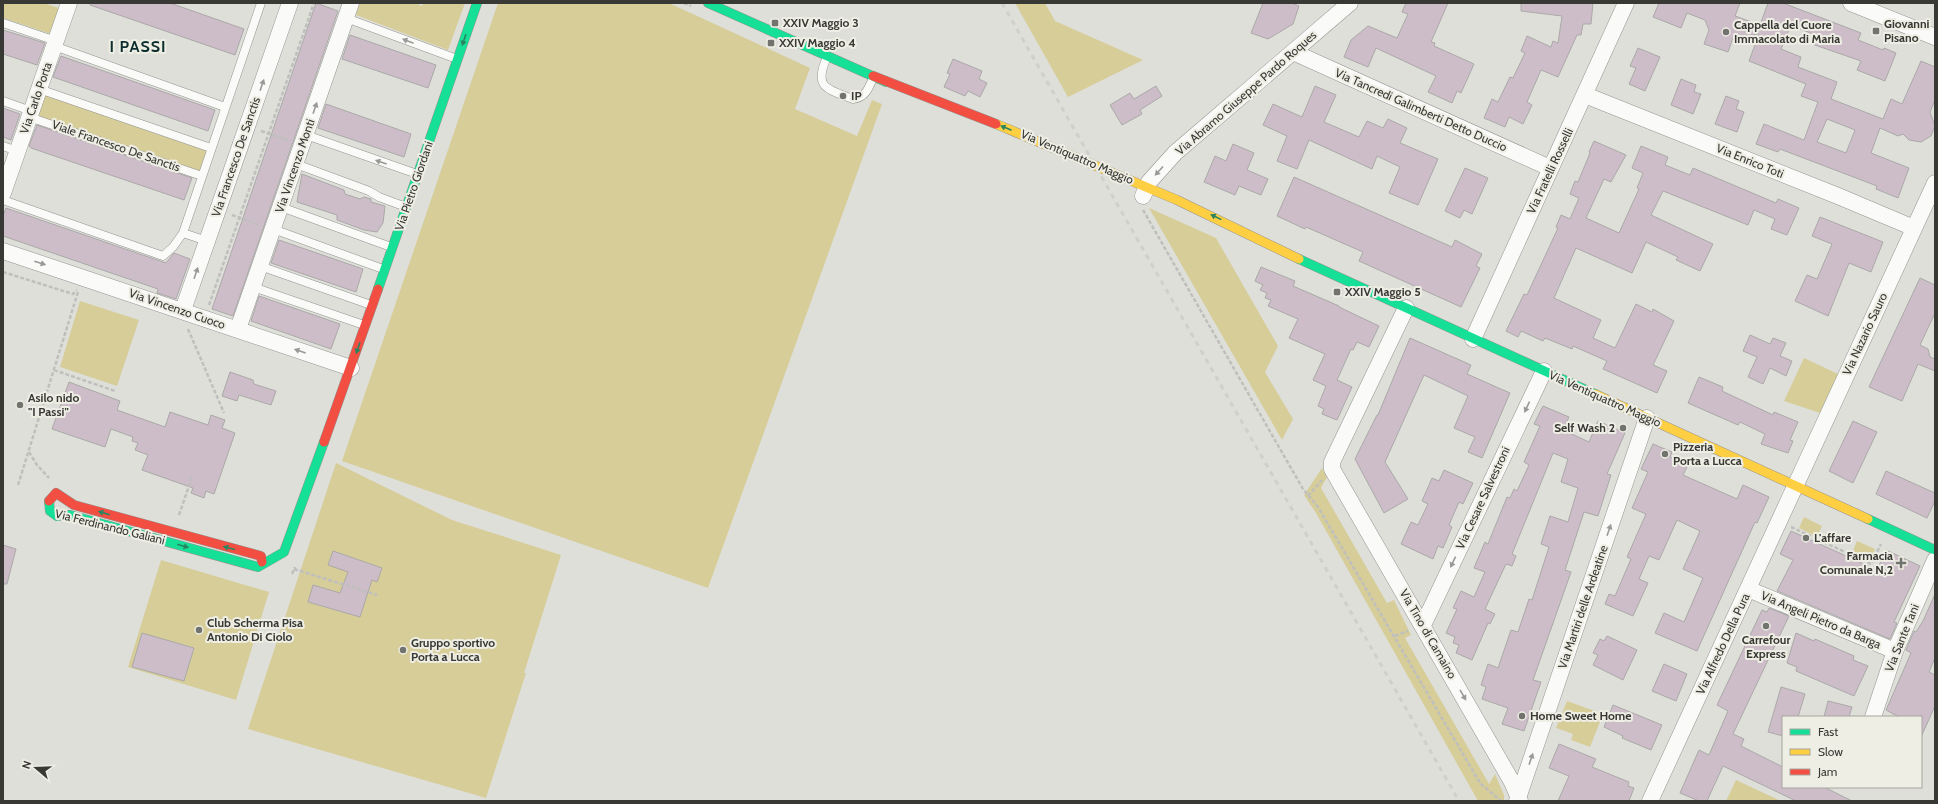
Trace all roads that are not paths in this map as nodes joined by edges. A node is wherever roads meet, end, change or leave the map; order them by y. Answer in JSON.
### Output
{"nodes":[{"id":1,"x":261,"y":3,"type":"edge"},
{"id":2,"x":477,"y":3,"type":"edge"},
{"id":3,"x":708,"y":3,"type":"edge"},
{"id":4,"x":1350,"y":3,"type":"edge"},
{"id":5,"x":1626,"y":3,"type":"edge"},
{"id":6,"x":1851,"y":3,"type":"edge"},
{"id":7,"x":65,"y":4,"type":"edge"},
{"id":8,"x":284,"y":4,"type":"edge"},
{"id":9,"x":349,"y":10,"type":"edge"},
{"id":10,"x":3,"y":23,"type":"edge"},
{"id":11,"x":1935,"y":36,"type":"edge"},
{"id":12,"x":55,"y":44,"type":"junction"},
{"id":13,"x":1293,"y":52,"type":"junction"},
{"id":14,"x":827,"y":56,"type":"junction"},
{"id":15,"x":457,"y":60,"type":"junction"},
{"id":16,"x":873,"y":76,"type":"junction"},
{"id":17,"x":39,"y":89,"type":"junction"},
{"id":18,"x":1585,"y":95,"type":"junction"},
{"id":19,"x":3,"y":101,"type":"edge"},
{"id":20,"x":226,"y":107,"type":"junction"},
{"id":21,"x":30,"y":114,"type":"junction"},
{"id":22,"x":306,"y":135,"type":"junction"},
{"id":23,"x":212,"y":148,"type":"junction"},
{"id":24,"x":10,"y":149,"type":"edge"},
{"id":25,"x":296,"y":164,"type":"junction"},
{"id":26,"x":1073,"y":167,"type":"dead end"},
{"id":27,"x":1550,"y":168,"type":"junction"},
{"id":28,"x":418,"y":175,"type":"junction"},
{"id":29,"x":202,"y":176,"type":"junction"},
{"id":30,"x":1935,"y":183,"type":"edge"},
{"id":31,"x":3,"y":193,"type":"edge"},
{"id":32,"x":1144,"y":197,"type":"junction"},
{"id":33,"x":3,"y":200,"type":"edge"},
{"id":34,"x":281,"y":207,"type":"junction"},
{"id":35,"x":406,"y":207,"type":"junction"},
{"id":36,"x":1172,"y":208,"type":"dead end"},
{"id":37,"x":267,"y":227,"type":"junction"},
{"id":38,"x":1914,"y":228,"type":"junction"},
{"id":39,"x":183,"y":232,"type":"junction"},
{"id":40,"x":207,"y":241,"type":"junction"},
{"id":41,"x":392,"y":248,"type":"junction"},
{"id":42,"x":1276,"y":248,"type":"junction"},
{"id":43,"x":3,"y":251,"type":"edge"},
{"id":44,"x":260,"y":266,"type":"junction"},
{"id":45,"x":385,"y":269,"type":"junction"},
{"id":46,"x":253,"y":287,"type":"junction"},
{"id":47,"x":372,"y":306,"type":"junction"},
{"id":48,"x":1406,"y":308,"type":"junction"},
{"id":49,"x":183,"y":310,"type":"junction"},
{"id":50,"x":365,"y":326,"type":"junction"},
{"id":51,"x":238,"y":330,"type":"junction"},
{"id":52,"x":1473,"y":339,"type":"junction"},
{"id":53,"x":351,"y":368,"type":"junction"},
{"id":54,"x":1544,"y":371,"type":"junction"},
{"id":55,"x":1647,"y":418,"type":"junction"},
{"id":56,"x":1795,"y":486,"type":"junction"},
{"id":57,"x":1935,"y":550,"type":"edge"},
{"id":58,"x":1935,"y":560,"type":"edge"},
{"id":59,"x":262,"y":562,"type":"junction"},
{"id":60,"x":1748,"y":589,"type":"junction"},
{"id":61,"x":1423,"y":625,"type":"junction"},
{"id":62,"x":1895,"y":652,"type":"junction"},
{"id":63,"x":1873,"y":716,"type":"edge"},
{"id":64,"x":1519,"y":799,"type":"edge"},
{"id":65,"x":1650,"y":801,"type":"edge"}],
"edges":[{"from":1,"to":20,"type":"lane"},
{"from":2,"to":15,"type":"street","name":"Via Pietro Giordani","one_way":true},
{"from":3,"to":14,"type":"street","name":"Via Ventiquattro Maggio"},
{"from":4,"to":13,"type":"street","name":"Via Abramo Giuseppe Pardo Roques"},
{"from":5,"to":18,"type":"street","name":"Via Fratelli Rosselli"},
{"from":6,"to":11,"type":"street"},
{"from":7,"to":12,"type":"street","name":"Via Carlo Porta"},
{"from":40,"to":8,"type":"street","name":"Via Francesco De Sanctis","one_way":true},
{"from":15,"to":9,"type":"lane","one_way":true},
{"from":22,"to":9,"type":"street","name":"Via Vincenzo Monti","one_way":true},
{"from":10,"to":12,"type":"lane"},
{"from":12,"to":17,"type":"street","name":"Via Carlo Porta"},
{"from":12,"to":20,"type":"lane"},
{"from":13,"to":27,"type":"street","name":"Via Tancredi Galimberti Detto Duccio"},
{"from":13,"to":32,"type":"street","name":"Via Abramo Giuseppe Pardo Roques","one_way":true},
{"from":14,"to":16,"type":"street","name":"Via Ventiquattro Maggio"},
{"from":14,"to":16,"type":"lane"},
{"from":15,"to":28,"type":"street","name":"Via Pietro Giordani"},
{"from":16,"to":26,"type":"street","name":"Via Ventiquattro Maggio"},
{"from":32,"to":16,"type":"street","name":"Via Ventiquattro Maggio","one_way":true},
{"from":17,"to":21,"type":"street","name":"Via Carlo Porta"},
{"from":17,"to":23,"type":"lane"},
{"from":18,"to":27,"type":"street","name":"Via Fratelli Rosselli"},
{"from":18,"to":38,"type":"street","name":"Via Enrico Toti"},
{"from":19,"to":21,"type":"lane","name":"Viale Francesco De Sanctis"},
{"from":20,"to":23,"type":"lane"},
{"from":21,"to":24,"type":"street","name":"Via Carlo Porta"},
{"from":21,"to":29,"type":"lane","name":"Viale Francesco De Sanctis"},
{"from":22,"to":25,"type":"street","name":"Via Vincenzo Monti"},
{"from":28,"to":22,"type":"lane","one_way":true},
{"from":23,"to":29,"type":"lane"},
{"from":24,"to":31,"type":"street","name":"Via Carlo Porta"},
{"from":25,"to":34,"type":"street","name":"Via Vincenzo Monti"},
{"from":25,"to":35,"type":"lane"},
{"from":27,"to":52,"type":"street","name":"Via Fratelli Rosselli"},
{"from":28,"to":35,"type":"street","name":"Via Pietro Giordani"},
{"from":29,"to":39,"type":"lane"},
{"from":30,"to":38,"type":"street","name":"Via Nazario Sauro"},
{"from":42,"to":32,"type":"street","name":"Via Ventiquattro Maggio","one_way":true},
{"from":33,"to":39,"type":"lane"},
{"from":34,"to":37,"type":"street","name":"Via Vincenzo Monti"},
{"from":34,"to":41,"type":"lane"},
{"from":35,"to":41,"type":"street","name":"Via Pietro Giordani"},
{"from":36,"to":42,"type":"street","name":"Via Ventiquattro Maggio"},
{"from":37,"to":44,"type":"street","name":"Via Vincenzo Monti"},
{"from":37,"to":45,"type":"lane"},
{"from":38,"to":56,"type":"street","name":"Via Nazario Sauro"},
{"from":39,"to":40,"type":"lane"},
{"from":49,"to":40,"type":"street","name":"Via Francesco De Sanctis","one_way":true},
{"from":41,"to":45,"type":"street","name":"Via Pietro Giordani"},
{"from":42,"to":48,"type":"street","name":"Via Ventiquattro Maggio"},
{"from":43,"to":49,"type":"street","name":"Via Vincenzo Cuoco","one_way":true},
{"from":44,"to":46,"type":"street","name":"Via Vincenzo Monti"},
{"from":44,"to":47,"type":"lane"},
{"from":45,"to":47,"type":"street","name":"Via Pietro Giordani"},
{"from":46,"to":50,"type":"lane"},
{"from":46,"to":51,"type":"street","name":"Via Vincenzo Monti"},
{"from":47,"to":50,"type":"street","name":"Via Pietro Giordani"},
{"from":48,"to":52,"type":"street","name":"Via Ventiquattro Maggio"},
{"from":48,"to":61,"type":"street","name":"Via Tino di Camaino"},
{"from":49,"to":51,"type":"street","name":"Via Vincenzo Cuoco"},
{"from":50,"to":53,"type":"street","name":"Via Pietro Giordani","one_way":true},
{"from":53,"to":51,"type":"street","name":"Via Vincenzo Cuoco","one_way":true},
{"from":52,"to":54,"type":"street","name":"Via Ventiquattro Maggio"},
{"from":53,"to":59,"type":"street","name":"Via Ferdinando Galiani"},
{"from":54,"to":55,"type":"street","name":"Via Ventiquattro Maggio"},
{"from":54,"to":61,"type":"street","name":"Via Cesare Salvestroni","one_way":true},
{"from":55,"to":56,"type":"street","name":"Via Ventiquattro Maggio"},
{"from":64,"to":55,"type":"street","name":"Via Martiri delle Ardeatine","one_way":true},
{"from":56,"to":57,"type":"street","name":"Via Ventiquattro Maggio"},
{"from":56,"to":60,"type":"street","name":"Via Alfredo Della Pura"},
{"from":58,"to":62,"type":"street","name":"Via Sante Tani"},
{"from":59,"to":59,"type":"street","name":"Via Ferdinando Galiani","one_way":true},
{"from":60,"to":62,"type":"street","name":"Via Angeli Pietro da Barga"},
{"from":60,"to":65,"type":"street","name":"Via Alfredo Della Pura"},
{"from":61,"to":64,"type":"street","name":"Via Tino di Camaino","one_way":true},
{"from":62,"to":63,"type":"street","name":"Via Sante Tani"}]}
